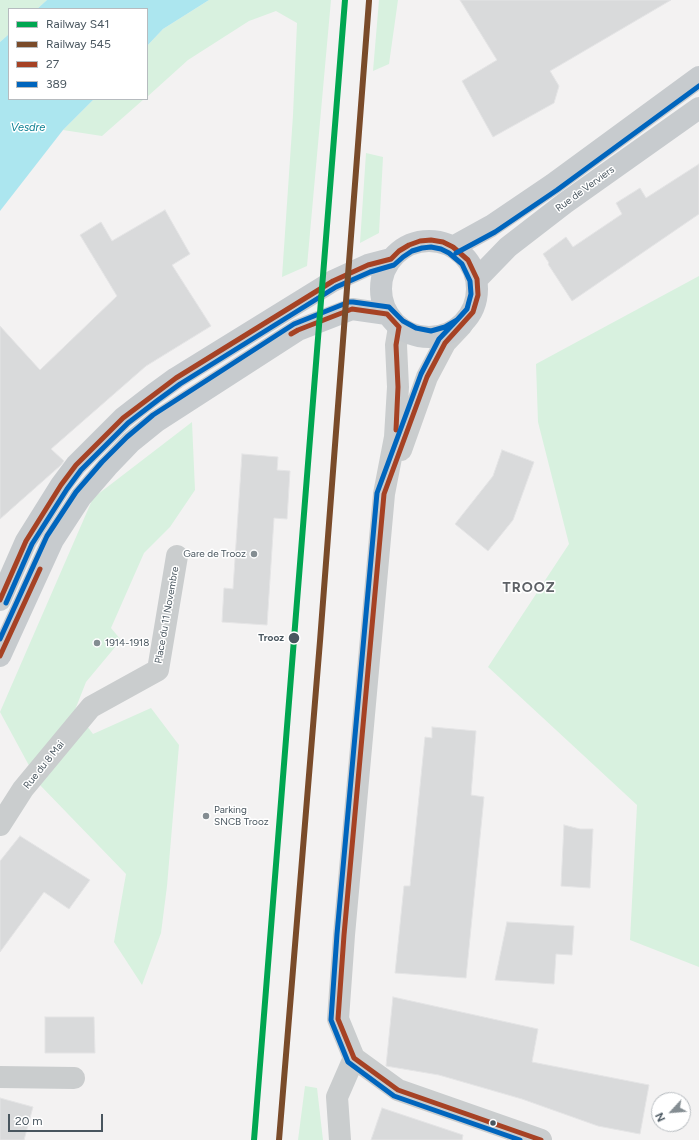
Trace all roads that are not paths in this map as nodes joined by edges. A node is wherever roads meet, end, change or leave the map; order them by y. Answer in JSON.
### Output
{"nodes":[{"id":1,"x":699,"y":77,"type":"edge"},
{"id":2,"x":699,"y":108,"type":"edge"},
{"id":3,"x":453,"y":247,"type":"junction"},
{"id":4,"x":391,"y":259,"type":"junction"},
{"id":5,"x":476,"y":279,"type":"junction"},
{"id":6,"x":393,"y":320,"type":"junction"},
{"id":7,"x":462,"y":325,"type":"junction"},
{"id":8,"x":384,"y":494,"type":"junction"},
{"id":9,"x":177,"y":556,"type":"dead end"},
{"id":10,"x":0,"y":600,"type":"edge"},
{"id":11,"x":0,"y":656,"type":"edge"},
{"id":12,"x":91,"y":707,"type":"joint"},
{"id":13,"x":0,"y":825,"type":"edge"},
{"id":14,"x":354,"y":1058,"type":"junction"},
{"id":15,"x":0,"y":1076,"type":"edge"},
{"id":16,"x":74,"y":1078,"type":"dead end"},
{"id":17,"x":340,"y":1140,"type":"edge"},
{"id":18,"x":541,"y":1140,"type":"edge"}],
"edges":[{"from":1,"to":3,"type":"main road"},
{"from":2,"to":5,"type":"main road","name":"Rue de Verviers"},
{"from":3,"to":4,"type":"main road"},
{"from":3,"to":5,"type":"main road"},
{"from":4,"to":6,"type":"main road"},
{"from":4,"to":10,"type":"main road"},
{"from":5,"to":7,"type":"main road"},
{"from":6,"to":7,"type":"main road"},
{"from":6,"to":8,"type":"street"},
{"from":6,"to":11,"type":"main road"},
{"from":7,"to":8,"type":"street"},
{"from":8,"to":14,"type":"street"},
{"from":9,"to":12,"type":"street","name":"Place du 11 Novembre"},
{"from":12,"to":13,"type":"street","name":"Rue du 8 Mai"},
{"from":14,"to":17,"type":"street"},
{"from":14,"to":18,"type":"street"},
{"from":15,"to":16,"type":"street"}]}
